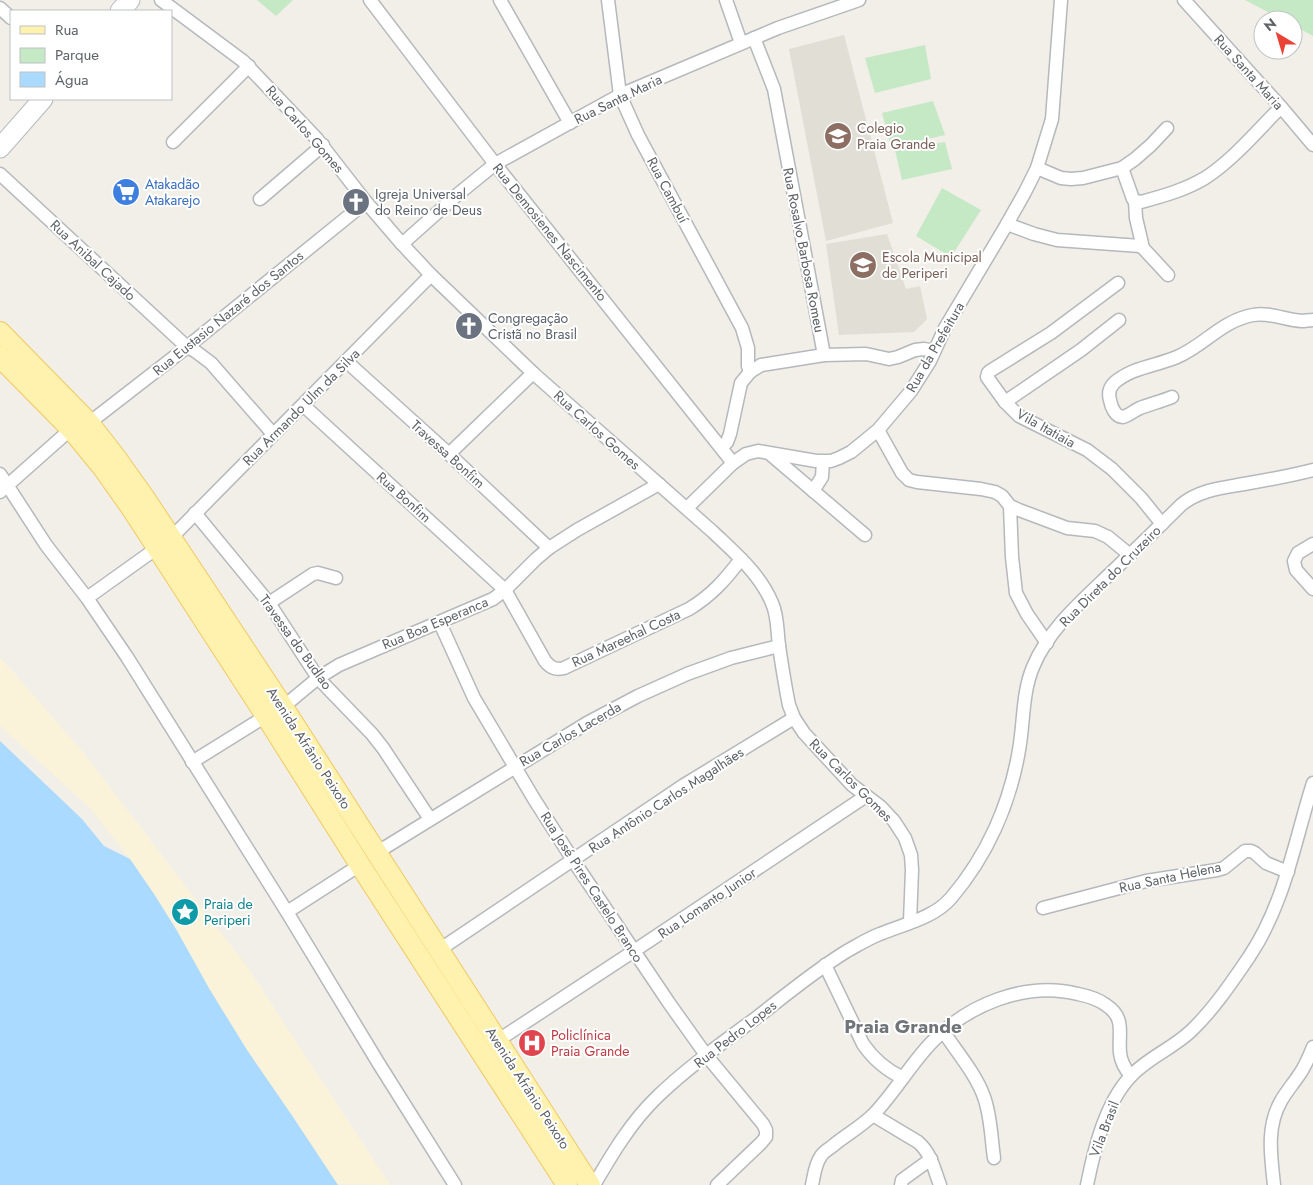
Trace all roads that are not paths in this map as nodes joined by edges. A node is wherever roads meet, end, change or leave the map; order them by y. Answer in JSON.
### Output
{"nodes":[{"id":1,"x":130,"y":0,"type":"edge"},
{"id":2,"x":161,"y":0,"type":"edge"},
{"id":3,"x":370,"y":0,"type":"edge"},
{"id":4,"x":500,"y":0,"type":"edge"},
{"id":5,"x":608,"y":0,"type":"edge"},
{"id":6,"x":726,"y":0,"type":"edge"},
{"id":7,"x":859,"y":0,"type":"edge"},
{"id":8,"x":1061,"y":0,"type":"edge"},
{"id":9,"x":1184,"y":0,"type":"edge"},
{"id":10,"x":0,"y":8,"type":"edge"},
{"id":11,"x":121,"y":10,"type":"edge"},
{"id":12,"x":10,"y":17,"type":"edge"},
{"id":13,"x":754,"y":38,"type":"junction"},
{"id":14,"x":741,"y":43,"type":"junction"},
{"id":15,"x":248,"y":66,"type":"junction"},
{"id":16,"x":620,"y":95,"type":"junction"},
{"id":17,"x":42,"y":100,"type":"edge"},
{"id":18,"x":1281,"y":107,"type":"junction"},
{"id":19,"x":570,"y":123,"type":"junction"},
{"id":20,"x":1167,"y":128,"type":"dead end"},
{"id":21,"x":173,"y":142,"type":"dead end"},
{"id":22,"x":323,"y":145,"type":"junction"},
{"id":23,"x":1313,"y":145,"type":"edge"},
{"id":24,"x":0,"y":148,"type":"edge"},
{"id":25,"x":495,"y":164,"type":"junction"},
{"id":26,"x":1037,"y":168,"type":"junction"},
{"id":27,"x":1122,"y":168,"type":"junction"},
{"id":28,"x":0,"y":174,"type":"edge"},
{"id":29,"x":260,"y":199,"type":"dead end"},
{"id":30,"x":1135,"y":201,"type":"junction"},
{"id":31,"x":366,"y":202,"type":"junction"},
{"id":32,"x":1007,"y":224,"type":"junction"},
{"id":33,"x":402,"y":244,"type":"junction"},
{"id":34,"x":1143,"y":248,"type":"junction"},
{"id":35,"x":431,"y":275,"type":"junction"},
{"id":36,"x":1168,"y":275,"type":"dead end"},
{"id":37,"x":1118,"y":283,"type":"dead end"},
{"id":38,"x":1118,"y":320,"type":"dead end"},
{"id":39,"x":1313,"y":320,"type":"edge"},
{"id":40,"x":0,"y":332,"type":"edge"},
{"id":41,"x":187,"y":347,"type":"junction"},
{"id":42,"x":934,"y":351,"type":"junction"},
{"id":43,"x":824,"y":355,"type":"junction"},
{"id":44,"x":0,"y":357,"type":"edge"},
{"id":45,"x":346,"y":361,"type":"junction"},
{"id":46,"x":750,"y":372,"type":"junction"},
{"id":47,"x":533,"y":373,"type":"junction"},
{"id":48,"x":1172,"y":397,"type":"dead end"},
{"id":49,"x":1005,"y":402,"type":"junction"},
{"id":50,"x":303,"y":405,"type":"junction"},
{"id":51,"x":80,"y":426,"type":"junction"},
{"id":52,"x":878,"y":430,"type":"junction"},
{"id":53,"x":273,"y":434,"type":"junction"},
{"id":54,"x":722,"y":448,"type":"junction"},
{"id":55,"x":449,"y":454,"type":"junction"},
{"id":56,"x":770,"y":454,"type":"junction"},
{"id":57,"x":823,"y":462,"type":"junction"},
{"id":58,"x":733,"y":463,"type":"junction"},
{"id":59,"x":1313,"y":470,"type":"edge"},
{"id":60,"x":0,"y":474,"type":"edge"},
{"id":61,"x":659,"y":484,"type":"junction"},
{"id":62,"x":4,"y":489,"type":"edge"},
{"id":63,"x":813,"y":491,"type":"junction"},
{"id":64,"x":1010,"y":506,"type":"junction"},
{"id":65,"x":687,"y":508,"type":"junction"},
{"id":66,"x":195,"y":513,"type":"junction"},
{"id":67,"x":1162,"y":524,"type":"junction"},
{"id":68,"x":865,"y":536,"type":"dead end"},
{"id":69,"x":164,"y":543,"type":"junction"},
{"id":70,"x":1313,"y":544,"type":"edge"},
{"id":71,"x":549,"y":548,"type":"junction"},
{"id":72,"x":1130,"y":555,"type":"junction"},
{"id":73,"x":742,"y":559,"type":"junction"},
{"id":74,"x":336,"y":578,"type":"dead end"},
{"id":75,"x":1313,"y":589,"type":"edge"},
{"id":76,"x":505,"y":590,"type":"junction"},
{"id":77,"x":86,"y":598,"type":"junction"},
{"id":78,"x":269,"y":603,"type":"junction"},
{"id":79,"x":440,"y":623,"type":"junction"},
{"id":80,"x":1046,"y":643,"type":"junction"},
{"id":81,"x":779,"y":646,"type":"junction"},
{"id":82,"x":318,"y":678,"type":"junction"},
{"id":83,"x":275,"y":712,"type":"junction"},
{"id":84,"x":794,"y":718,"type":"junction"},
{"id":85,"x":192,"y":762,"type":"junction"},
{"id":86,"x":515,"y":766,"type":"junction"},
{"id":87,"x":1313,"y":783,"type":"edge"},
{"id":88,"x":866,"y":796,"type":"junction"},
{"id":89,"x":430,"y":819,"type":"junction"},
{"id":90,"x":368,"y":859,"type":"junction"},
{"id":91,"x":573,"y":860,"type":"junction"},
{"id":92,"x":1288,"y":872,"type":"junction"},
{"id":93,"x":1042,"y":908,"type":"dead end"},
{"id":94,"x":287,"y":912,"type":"junction"},
{"id":95,"x":910,"y":922,"type":"junction"},
{"id":96,"x":439,"y":950,"type":"junction"},
{"id":97,"x":634,"y":951,"type":"junction"},
{"id":98,"x":825,"y":965,"type":"junction"},
{"id":99,"x":943,"y":1032,"type":"junction"},
{"id":100,"x":497,"y":1041,"type":"junction"},
{"id":101,"x":1313,"y":1047,"type":"edge"},
{"id":102,"x":706,"y":1055,"type":"junction"},
{"id":103,"x":1131,"y":1076,"type":"junction"},
{"id":104,"x":903,"y":1078,"type":"junction"},
{"id":105,"x":873,"y":1115,"type":"junction"},
{"id":106,"x":994,"y":1158,"type":"dead end"},
{"id":107,"x":931,"y":1159,"type":"junction"},
{"id":108,"x":455,"y":1185,"type":"edge"},
{"id":109,"x":567,"y":1185,"type":"edge"},
{"id":110,"x":590,"y":1185,"type":"edge"},
{"id":111,"x":594,"y":1185,"type":"edge"},
{"id":112,"x":717,"y":1185,"type":"edge"},
{"id":113,"x":812,"y":1185,"type":"edge"},
{"id":114,"x":901,"y":1185,"type":"edge"},
{"id":115,"x":940,"y":1185,"type":"edge"},
{"id":116,"x":1086,"y":1185,"type":"edge"},
{"id":117,"x":1274,"y":1185,"type":"edge"}],
"edges":[{"from":1,"to":11,"type":"main road"},
{"from":2,"to":15,"type":"street","name":"Rua Carlos Gomes"},
{"from":3,"to":25,"type":"street","name":"Rua Demosienes Nascimento"},
{"from":4,"to":19,"type":"street"},
{"from":5,"to":16,"type":"street","name":"Rua Cambuí"},
{"from":6,"to":14,"type":"street"},
{"from":7,"to":13,"type":"street","name":"Rua Santa Maria"},
{"from":8,"to":26,"type":"street","name":"Rua da Prefeitura"},
{"from":9,"to":18,"type":"street","name":"Rua Santa Maria"},
{"from":10,"to":12,"type":"street"},
{"from":13,"to":14,"type":"street","name":"Rua Santa Maria"},
{"from":13,"to":43,"type":"street","name":"Rua Rosalvo Barbosa Romeu"},
{"from":14,"to":16,"type":"street","name":"Rua Santa Maria"},
{"from":15,"to":21,"type":"street"},
{"from":15,"to":22,"type":"street","name":"Rua Carlos Gomes"},
{"from":16,"to":19,"type":"street","name":"Rua Santa Maria"},
{"from":16,"to":46,"type":"street","name":"Rua Cambuí"},
{"from":17,"to":24,"type":"main road"},
{"from":18,"to":23,"type":"street","name":"Rua Santa Maria"},
{"from":18,"to":30,"type":"street"},
{"from":19,"to":25,"type":"street","name":"Rua Santa Maria"},
{"from":20,"to":27,"type":"street"},
{"from":22,"to":29,"type":"street"},
{"from":22,"to":31,"type":"street","name":"Rua Carlos Gomes"},
{"from":25,"to":33,"type":"street","name":"Rua Santa Maria"},
{"from":25,"to":54,"type":"street","name":"Rua Demosienes Nascimento"},
{"from":26,"to":27,"type":"street"},
{"from":26,"to":32,"type":"street","name":"Rua da Prefeitura"},
{"from":27,"to":30,"type":"street"},
{"from":28,"to":41,"type":"street","name":"Rua Anibal Cajado"},
{"from":30,"to":34,"type":"street"},
{"from":31,"to":33,"type":"street","name":"Rua Carlos Gomes"},
{"from":31,"to":41,"type":"street","name":"Rua Eustasio Nazaré dos Santos"},
{"from":32,"to":34,"type":"street"},
{"from":32,"to":42,"type":"street","name":"Rua da Prefeitura"},
{"from":33,"to":35,"type":"street","name":"Rua Carlos Gomes"},
{"from":34,"to":36,"type":"street"},
{"from":35,"to":45,"type":"street","name":"Rua Armando Ulm da Silva"},
{"from":35,"to":47,"type":"street","name":"Rua Carlos Gomes"},
{"from":37,"to":49,"type":"street","name":"Vila Itatiaia"},
{"from":38,"to":49,"type":"street"},
{"from":39,"to":48,"type":"street"},
{"from":40,"to":51,"type":"main road","name":"Avenida Afrânio Peixoto"},
{"from":41,"to":51,"type":"street","name":"Rua Eustasio Nazaré dos Santos"},
{"from":41,"to":53,"type":"street","name":"Rua Anibal Cajado"},
{"from":42,"to":43,"type":"street"},
{"from":42,"to":52,"type":"street","name":"Rua da Prefeitura"},
{"from":43,"to":46,"type":"street"},
{"from":44,"to":51,"type":"main road","name":"Avenida Afrânio Peixoto"},
{"from":45,"to":50,"type":"street","name":"Rua Armando Ulm da Silva"},
{"from":45,"to":55,"type":"street","name":"Travessa Bonfim"},
{"from":46,"to":54,"type":"street"},
{"from":47,"to":55,"type":"street"},
{"from":47,"to":61,"type":"street","name":"Rua Carlos Gomes"},
{"from":49,"to":67,"type":"street","name":"Vila Itatiaia"},
{"from":50,"to":53,"type":"street","name":"Rua Armando Ulm da Silva"},
{"from":50,"to":76,"type":"street","name":"Rua Bonfim"},
{"from":51,"to":62,"type":"street","name":"Rua Eustasio Nazaré dos Santos"},
{"from":51,"to":69,"type":"main road","name":"Avenida Afrânio Peixoto"},
{"from":52,"to":57,"type":"street","name":"Rua da Prefeitura"},
{"from":52,"to":64,"type":"street"},
{"from":53,"to":66,"type":"street","name":"Rua Armando Ulm da Silva"},
{"from":54,"to":58,"type":"street","name":"Rua Demosienes Nascimento"},
{"from":55,"to":71,"type":"street","name":"Travessa Bonfim"},
{"from":56,"to":57,"type":"street","name":"Rua da Prefeitura"},
{"from":56,"to":58,"type":"street","name":"Rua da Prefeitura"},
{"from":56,"to":63,"type":"street"},
{"from":57,"to":63,"type":"street"},
{"from":58,"to":65,"type":"street","name":"Rua da Prefeitura"},
{"from":59,"to":67,"type":"street","name":"Rua Direta do Cruzeiro"},
{"from":60,"to":62,"type":"street"},
{"from":61,"to":65,"type":"street","name":"Rua Carlos Gomes"},
{"from":61,"to":71,"type":"street","name":"Rua Boa Esperanca"},
{"from":62,"to":77,"type":"street"},
{"from":63,"to":68,"type":"street"},
{"from":64,"to":72,"type":"street"},
{"from":64,"to":80,"type":"street"},
{"from":65,"to":73,"type":"street","name":"Rua Carlos Gomes"},
{"from":66,"to":69,"type":"street","name":"Rua Armando Ulm da Silva"},
{"from":66,"to":78,"type":"street","name":"Travessa do Budlao"},
{"from":67,"to":72,"type":"street","name":"Rua Direta do Cruzeiro"},
{"from":69,"to":77,"type":"street","name":"Rua Armando Ulm da Silva"},
{"from":69,"to":83,"type":"main road","name":"Avenida Afrânio Peixoto"},
{"from":70,"to":75,"type":"street"},
{"from":71,"to":76,"type":"street","name":"Rua Boa Esperanca"},
{"from":72,"to":80,"type":"street","name":"Rua Direta do Cruzeiro"},
{"from":73,"to":76,"type":"street","name":"Rua Mareehal Costa"},
{"from":73,"to":81,"type":"street","name":"Rua Carlos Gomes"},
{"from":74,"to":78,"type":"street"},
{"from":76,"to":79,"type":"street","name":"Rua Boa Esperanca"},
{"from":77,"to":85,"type":"street"},
{"from":78,"to":82,"type":"street","name":"Travessa do Budlao"},
{"from":79,"to":82,"type":"street","name":"Rua Boa Esperanca"},
{"from":79,"to":86,"type":"street","name":"Rua José Pires Castelo Branco"},
{"from":80,"to":95,"type":"street","name":"Rua Direta do Cruzeiro"},
{"from":81,"to":84,"type":"street","name":"Rua Carlos Gomes"},
{"from":81,"to":86,"type":"street","name":"Rua Carlos Lacerda"},
{"from":82,"to":83,"type":"street","name":"Rua Boa Esperanca"},
{"from":82,"to":89,"type":"street","name":"Travessa do Budlao"},
{"from":83,"to":85,"type":"street","name":"Rua Boa Esperanca"},
{"from":83,"to":90,"type":"main road","name":"Avenida Afrânio Peixoto"},
{"from":84,"to":88,"type":"street","name":"Rua Carlos Gomes"},
{"from":84,"to":91,"type":"street","name":"Rua Antônio Carlos Magalhães"},
{"from":85,"to":94,"type":"street"},
{"from":86,"to":89,"type":"street","name":"Rua Carlos Lacerda"},
{"from":86,"to":91,"type":"street","name":"Rua José Pires Castelo Branco"},
{"from":87,"to":92,"type":"street","name":"Vila Brasil"},
{"from":88,"to":95,"type":"street","name":"Rua Carlos Gomes"},
{"from":88,"to":97,"type":"street","name":"Rua Lomanto Junior"},
{"from":89,"to":90,"type":"street","name":"Rua Carlos Lacerda"},
{"from":90,"to":94,"type":"street","name":"Rua Carlos Lacerda"},
{"from":90,"to":96,"type":"main road","name":"Avenida Afrânio Peixoto"},
{"from":90,"to":109,"type":"main road","name":"Avenida Afrânio Peixoto"},
{"from":91,"to":96,"type":"street","name":"Rua Antônio Carlos Magalhães"},
{"from":91,"to":97,"type":"street","name":"Rua José Pires Castelo Branco"},
{"from":92,"to":93,"type":"street","name":"Rua Santa Helena"},
{"from":92,"to":103,"type":"street","name":"Vila Brasil"},
{"from":94,"to":108,"type":"street"},
{"from":95,"to":98,"type":"street","name":"Rua Pedro Lopes"},
{"from":96,"to":100,"type":"main road","name":"Avenida Afrânio Peixoto"},
{"from":97,"to":100,"type":"street","name":"Rua Lomanto Junior"},
{"from":97,"to":102,"type":"street","name":"Rua José Pires Castelo Branco"},
{"from":98,"to":102,"type":"street","name":"Rua Pedro Lopes"},
{"from":98,"to":104,"type":"street"},
{"from":99,"to":103,"type":"street"},
{"from":99,"to":104,"type":"street"},
{"from":99,"to":106,"type":"street"},
{"from":100,"to":110,"type":"main road","name":"Avenida Afrânio Peixoto"},
{"from":101,"to":117,"type":"street"},
{"from":102,"to":111,"type":"street","name":"Rua Pedro Lopes"},
{"from":102,"to":112,"type":"street","name":"Rua José Pires Castelo Branco"},
{"from":103,"to":116,"type":"street","name":"Vila Brasil"},
{"from":104,"to":105,"type":"street"},
{"from":105,"to":107,"type":"street"},
{"from":105,"to":113,"type":"street"},
{"from":107,"to":114,"type":"street"},
{"from":107,"to":115,"type":"street"}]}
